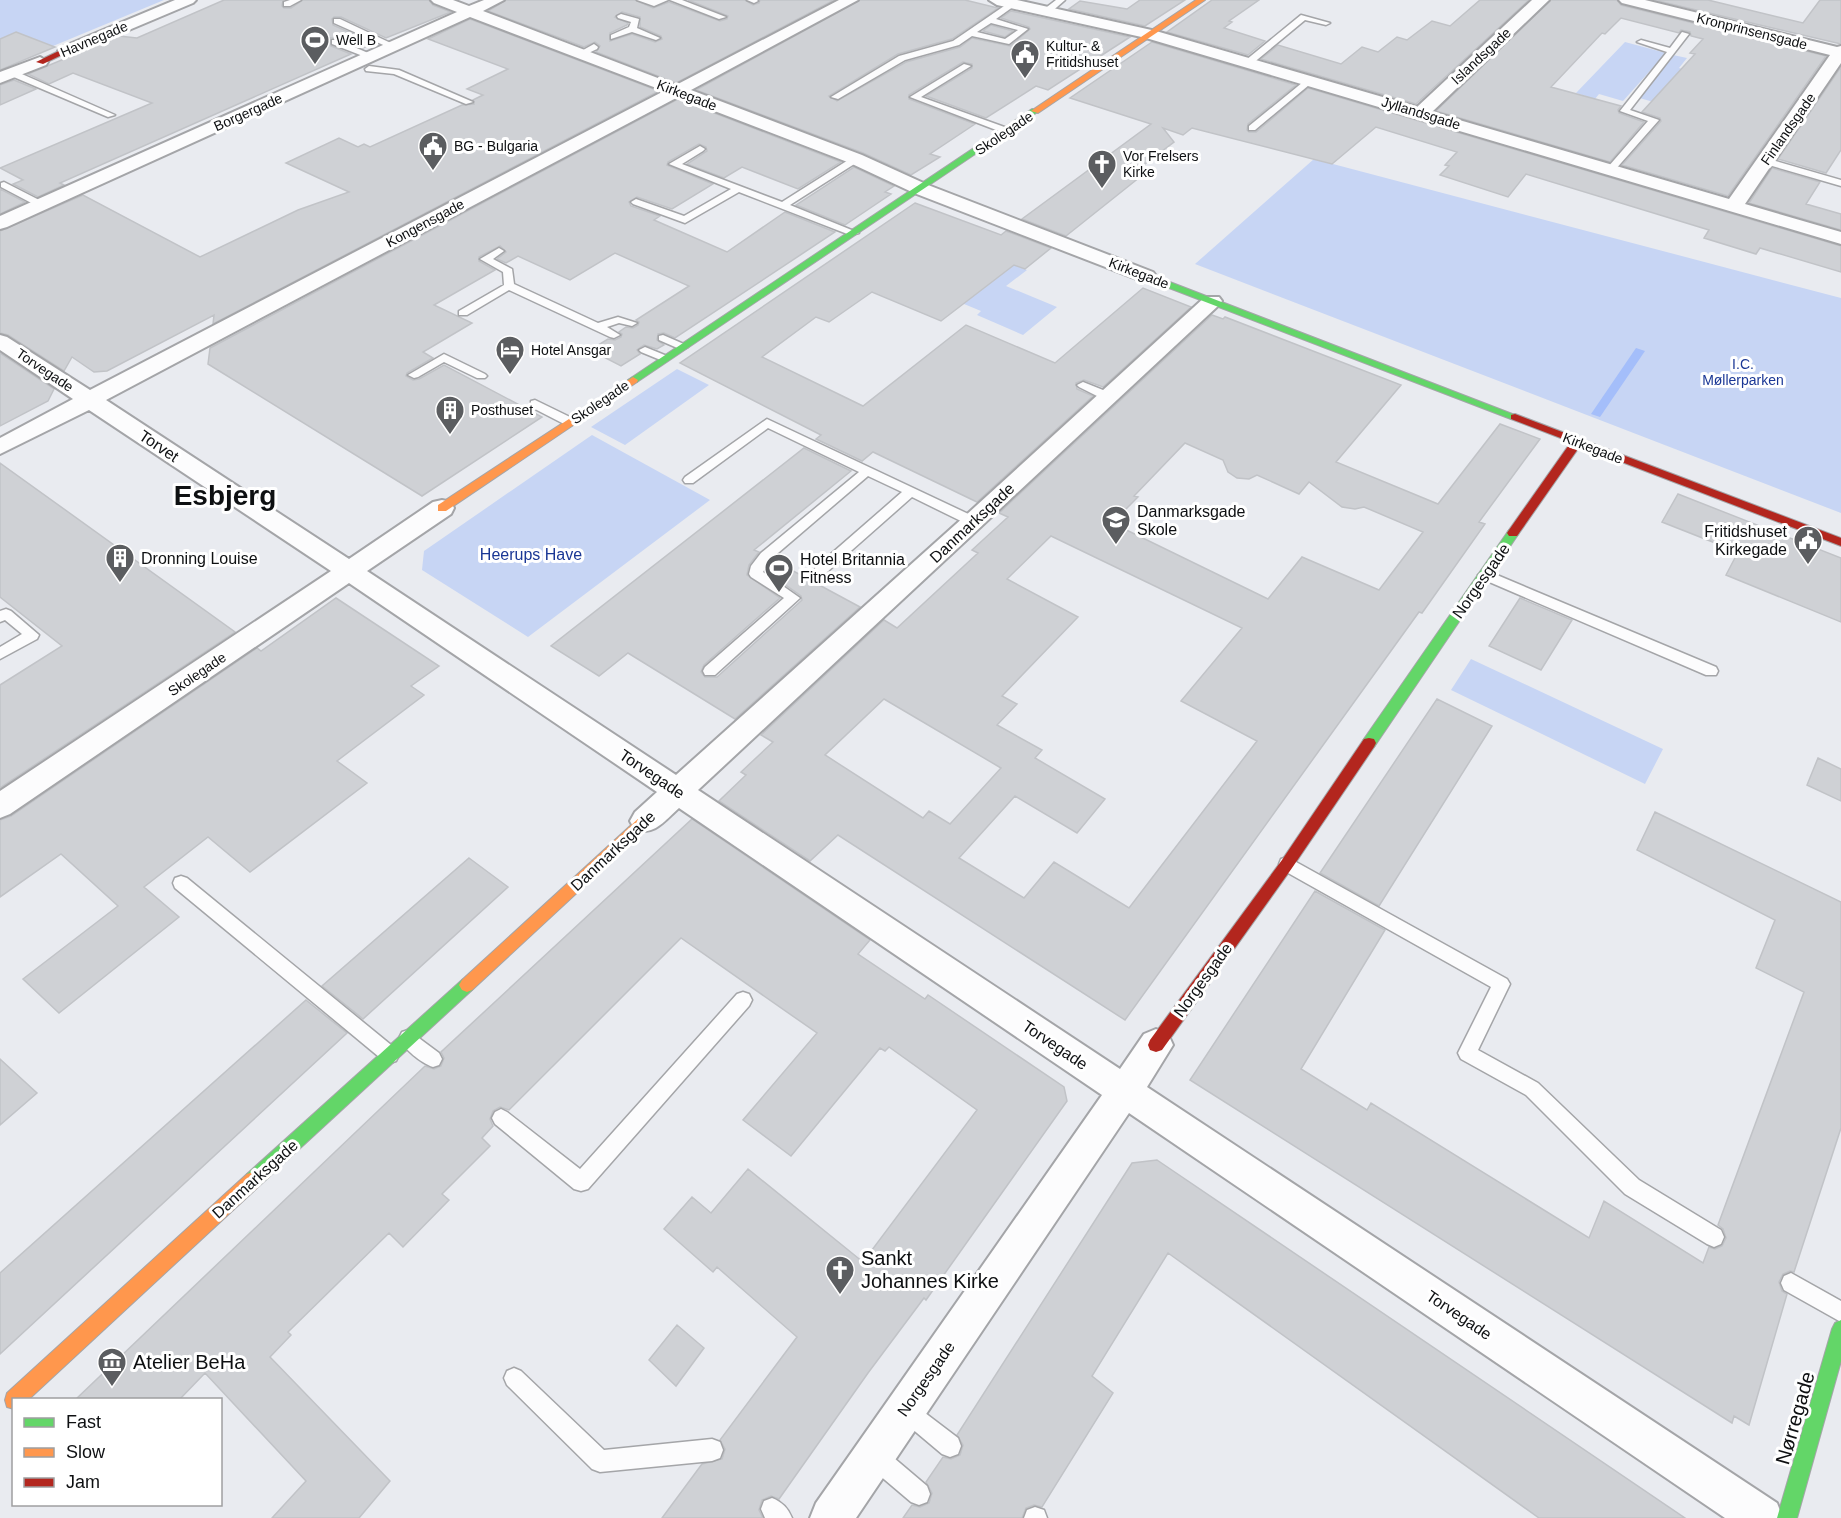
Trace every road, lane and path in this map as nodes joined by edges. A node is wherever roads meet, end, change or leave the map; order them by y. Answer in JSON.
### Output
{"nodes":[{"id":1,"x":188,"y":0,"type":"edge"},
{"id":2,"x":297,"y":0,"type":"edge"},
{"id":3,"x":439,"y":0,"type":"edge"},
{"id":4,"x":496,"y":0,"type":"edge"},
{"id":5,"x":641,"y":0,"type":"edge"},
{"id":6,"x":664,"y":0,"type":"edge"},
{"id":7,"x":674,"y":0,"type":"edge"},
{"id":8,"x":850,"y":0,"type":"edge"},
{"id":9,"x":1060,"y":0,"type":"edge"},
{"id":10,"x":1201,"y":0,"type":"edge"},
{"id":11,"x":1541,"y":0,"type":"edge"},
{"id":12,"x":1627,"y":0,"type":"edge"},
{"id":13,"x":1005,"y":2,"type":"edge"},
{"id":14,"x":287,"y":4,"type":"dead end"},
{"id":15,"x":470,"y":12,"type":"junction"},
{"id":16,"x":1046,"y":12,"type":"junction"},
{"id":17,"x":621,"y":16,"type":"dead end"},
{"id":18,"x":722,"y":16,"type":"dead end"},
{"id":19,"x":991,"y":20,"type":"junction"},
{"id":20,"x":337,"y":21,"type":"dead end"},
{"id":21,"x":1326,"y":23,"type":"dead end"},
{"id":22,"x":632,"y":29,"type":"junction"},
{"id":23,"x":973,"y":34,"type":"junction"},
{"id":24,"x":1150,"y":34,"type":"junction"},
{"id":25,"x":1685,"y":34,"type":"dead end"},
{"id":26,"x":614,"y":37,"type":"dead end"},
{"id":27,"x":656,"y":38,"type":"dead end"},
{"id":28,"x":335,"y":42,"type":"dead end"},
{"id":29,"x":1641,"y":42,"type":"dead end"},
{"id":30,"x":393,"y":46,"type":"junction"},
{"id":31,"x":66,"y":51,"type":"joint"},
{"id":32,"x":1673,"y":51,"type":"junction"},
{"id":33,"x":348,"y":52,"type":"dead end"},
{"id":34,"x":1840,"y":52,"type":"edge"},
{"id":35,"x":368,"y":61,"type":"junction"},
{"id":36,"x":40,"y":62,"type":"joint"},
{"id":37,"x":1249,"y":62,"type":"junction"},
{"id":38,"x":967,"y":66,"type":"dead end"},
{"id":39,"x":6,"y":75,"type":"edge"},
{"id":40,"x":1311,"y":80,"type":"junction"},
{"id":41,"x":678,"y":91,"type":"junction"},
{"id":42,"x":836,"y":97,"type":"dead end"},
{"id":43,"x":470,"y":102,"type":"dead end"},
{"id":44,"x":1421,"y":113,"type":"junction"},
{"id":45,"x":111,"y":115,"type":"dead end"},
{"id":46,"x":1252,"y":128,"type":"dead end"},
{"id":47,"x":1007,"y":131,"type":"junction"},
{"id":48,"x":700,"y":149,"type":"dead end"},
{"id":49,"x":856,"y":159,"type":"junction"},
{"id":50,"x":1765,"y":161,"type":"junction"},
{"id":51,"x":1611,"y":169,"type":"junction"},
{"id":52,"x":1841,"y":183,"type":"edge"},
{"id":53,"x":2,"y":189,"type":"edge"},
{"id":54,"x":738,"y":189,"type":"junction"},
{"id":55,"x":921,"y":189,"type":"junction"},
{"id":56,"x":636,"y":202,"type":"dead end"},
{"id":57,"x":31,"y":203,"type":"junction"},
{"id":58,"x":782,"y":206,"type":"junction"},
{"id":59,"x":1734,"y":206,"type":"junction"},
{"id":60,"x":0,"y":223,"type":"edge"},
{"id":61,"x":855,"y":233,"type":"junction"},
{"id":62,"x":1841,"y":238,"type":"edge"},
{"id":63,"x":499,"y":251,"type":"dead end"},
{"id":64,"x":1146,"y":276,"type":"joint"},
{"id":65,"x":509,"y":286,"type":"junction"},
{"id":66,"x":1212,"y":301,"type":"junction"},
{"id":67,"x":463,"y":313,"type":"dead end"},
{"id":68,"x":632,"y":323,"type":"dead end"},
{"id":69,"x":597,"y":327,"type":"junction"},
{"id":70,"x":614,"y":335,"type":"dead end"},
{"id":71,"x":663,"y":338,"type":"dead end"},
{"id":72,"x":0,"y":341,"type":"edge"},
{"id":73,"x":682,"y":346,"type":"junction"},
{"id":74,"x":645,"y":350,"type":"dead end"},
{"id":75,"x":663,"y":358,"type":"junction"},
{"id":76,"x":414,"y":375,"type":"dead end"},
{"id":77,"x":481,"y":376,"type":"dead end"},
{"id":78,"x":1083,"y":385,"type":"dead end"},
{"id":79,"x":1109,"y":397,"type":"junction"},
{"id":80,"x":89,"y":400,"type":"junction"},
{"id":81,"x":536,"y":404,"type":"dead end"},
{"id":82,"x":570,"y":422,"type":"junction"},
{"id":83,"x":1577,"y":442,"type":"junction"},
{"id":84,"x":0,"y":447,"type":"edge"},
{"id":85,"x":867,"y":471,"type":"junction"},
{"id":86,"x":689,"y":480,"type":"dead end"},
{"id":87,"x":910,"y":492,"type":"junction"},
{"id":88,"x":442,"y":508,"type":"joint"},
{"id":89,"x":974,"y":522,"type":"junction"},
{"id":90,"x":1841,"y":542,"type":"edge"},
{"id":91,"x":821,"y":570,"type":"dead end"},
{"id":92,"x":349,"y":571,"type":"junction"},
{"id":93,"x":1485,"y":575,"type":"junction"},
{"id":94,"x":0,"y":617,"type":"edge"},
{"id":95,"x":0,"y":654,"type":"edge"},
{"id":96,"x":710,"y":670,"type":"dead end"},
{"id":97,"x":1712,"y":671,"type":"dead end"},
{"id":98,"x":678,"y":792,"type":"junction"},
{"id":99,"x":0,"y":806,"type":"edge"},
{"id":100,"x":645,"y":821,"type":"joint"},
{"id":101,"x":1287,"y":864,"type":"junction"},
{"id":102,"x":181,"y":882,"type":"dead end"},
{"id":103,"x":743,"y":1000,"type":"dead end"},
{"id":104,"x":408,"y":1038,"type":"junction"},
{"id":105,"x":1156,"y":1045,"type":"joint"},
{"id":106,"x":390,"y":1055,"type":"junction"},
{"id":107,"x":433,"y":1059,"type":"dead end"},
{"id":108,"x":1124,"y":1091,"type":"junction"},
{"id":109,"x":501,"y":1118,"type":"dead end"},
{"id":110,"x":1714,"y":1237,"type":"dead end"},
{"id":111,"x":1791,"y":1283,"type":"dead end"},
{"id":112,"x":1841,"y":1312,"type":"edge"},
{"id":113,"x":1841,"y":1329,"type":"edge"},
{"id":114,"x":514,"y":1378,"type":"dead end"},
{"id":115,"x":16,"y":1398,"type":"edge"},
{"id":116,"x":12,"y":1402,"type":"edge"},
{"id":117,"x":905,"y":1410,"type":"junction"},
{"id":118,"x":0,"y":1413,"type":"edge"},
{"id":119,"x":950,"y":1446,"type":"dead end"},
{"id":120,"x":712,"y":1450,"type":"dead end"},
{"id":121,"x":873,"y":1455,"type":"junction"},
{"id":122,"x":919,"y":1494,"type":"dead end"},
{"id":123,"x":831,"y":1518,"type":"edge"},
{"id":124,"x":1762,"y":1518,"type":"edge"},
{"id":125,"x":1786,"y":1518,"type":"edge"}],
"edges":[{"from":1,"to":31,"type":"street","name":"Havnegade"},
{"from":2,"to":14,"type":"lane"},
{"from":3,"to":15,"type":"street","name":"Kirkegade"},
{"from":4,"to":15,"type":"street","name":"Borgergade"},
{"from":5,"to":6,"type":"lane"},
{"from":7,"to":18,"type":"lane"},
{"from":8,"to":41,"type":"street","name":"Kongensgade"},
{"from":9,"to":16,"type":"lane"},
{"from":10,"to":24,"type":"street","name":"Skolegade"},
{"from":11,"to":44,"type":"street","name":"Islandsgade"},
{"from":12,"to":34,"type":"street","name":"Kronprinsensgade"},
{"from":13,"to":16,"type":"street","name":"Jyllandsgade"},
{"from":13,"to":19,"type":"lane"},
{"from":15,"to":30,"type":"street","name":"Borgergade"},
{"from":15,"to":41,"type":"street","name":"Kirkegade"},
{"from":16,"to":24,"type":"street","name":"Jyllandsgade"},
{"from":17,"to":22,"type":"lane"},
{"from":19,"to":23,"type":"lane"},
{"from":19,"to":23,"type":"lane"},
{"from":20,"to":30,"type":"lane"},
{"from":21,"to":37,"type":"lane"},
{"from":22,"to":26,"type":"lane"},
{"from":22,"to":27,"type":"lane"},
{"from":23,"to":42,"type":"lane"},
{"from":24,"to":37,"type":"street","name":"Jyllandsgade"},
{"from":24,"to":47,"type":"street","name":"Skolegade"},
{"from":25,"to":32,"type":"lane"},
{"from":28,"to":35,"type":"lane"},
{"from":29,"to":32,"type":"lane"},
{"from":30,"to":35,"type":"street","name":"Borgergade"},
{"from":31,"to":36,"type":"street","name":"Havnegade"},
{"from":32,"to":51,"type":"lane"},
{"from":33,"to":35,"type":"lane"},
{"from":34,"to":50,"type":"street","name":"Finlandsgade"},
{"from":35,"to":43,"type":"lane"},
{"from":35,"to":57,"type":"street","name":"Borgergade"},
{"from":36,"to":39,"type":"street","name":"Havnegade"},
{"from":37,"to":40,"type":"street","name":"Jyllandsgade"},
{"from":38,"to":47,"type":"lane"},
{"from":39,"to":45,"type":"lane"},
{"from":40,"to":44,"type":"street","name":"Jyllandsgade"},
{"from":40,"to":46,"type":"lane"},
{"from":41,"to":49,"type":"street","name":"Kirkegade"},
{"from":41,"to":80,"type":"street","name":"Kongensgade"},
{"from":44,"to":51,"type":"street","name":"Jyllandsgade"},
{"from":47,"to":55,"type":"street","name":"Skolegade"},
{"from":48,"to":54,"type":"lane"},
{"from":49,"to":55,"type":"street","name":"Kirkegade"},
{"from":49,"to":58,"type":"lane"},
{"from":50,"to":52,"type":"lane"},
{"from":50,"to":59,"type":"street","name":"Finlandsgade"},
{"from":51,"to":59,"type":"street","name":"Jyllandsgade"},
{"from":53,"to":57,"type":"lane"},
{"from":53,"to":57,"type":"lane"},
{"from":54,"to":56,"type":"lane"},
{"from":54,"to":58,"type":"lane"},
{"from":55,"to":61,"type":"street","name":"Skolegade"},
{"from":55,"to":64,"type":"street","name":"Kirkegade"},
{"from":57,"to":60,"type":"street","name":"Borgergade"},
{"from":58,"to":61,"type":"lane"},
{"from":59,"to":62,"type":"street","name":"Jyllandsgade"},
{"from":61,"to":73,"type":"street","name":"Skolegade"},
{"from":63,"to":65,"type":"lane"},
{"from":64,"to":66,"type":"street","name":"Kirkegade"},
{"from":65,"to":67,"type":"lane"},
{"from":65,"to":69,"type":"lane"},
{"from":66,"to":79,"type":"street","name":"Danmarksgade"},
{"from":66,"to":83,"type":"street","name":"Kirkegade"},
{"from":68,"to":69,"type":"lane"},
{"from":69,"to":70,"type":"lane"},
{"from":71,"to":73,"type":"lane"},
{"from":72,"to":80,"type":"street","name":"Torvegade"},
{"from":73,"to":75,"type":"street","name":"Skolegade"},
{"from":74,"to":75,"type":"lane"},
{"from":75,"to":82,"type":"street","name":"Skolegade"},
{"from":76,"to":77,"type":"lane"},
{"from":78,"to":79,"type":"lane"},
{"from":79,"to":89,"type":"street","name":"Danmarksgade"},
{"from":80,"to":84,"type":"street","name":"Kongensgade"},
{"from":80,"to":92,"type":"street","name":"Torvet"},
{"from":81,"to":82,"type":"lane"},
{"from":82,"to":88,"type":"street","name":"Skolegade"},
{"from":83,"to":90,"type":"street","name":"Kirkegade"},
{"from":83,"to":93,"type":"street","name":"Norgesgade"},
{"from":85,"to":86,"type":"lane"},
{"from":85,"to":87,"type":"lane"},
{"from":85,"to":96,"type":"lane"},
{"from":87,"to":89,"type":"lane"},
{"from":87,"to":91,"type":"lane"},
{"from":88,"to":92,"type":"street","name":"Skolegade"},
{"from":89,"to":98,"type":"street","name":"Danmarksgade"},
{"from":92,"to":98,"type":"street","name":"Torvegade"},
{"from":92,"to":99,"type":"street","name":"Skolegade"},
{"from":93,"to":97,"type":"lane"},
{"from":93,"to":101,"type":"street","name":"Norgesgade"},
{"from":94,"to":95,"type":"lane"},
{"from":98,"to":100,"type":"street","name":"Danmarksgade"},
{"from":98,"to":108,"type":"street","name":"Torvegade"},
{"from":100,"to":104,"type":"street","name":"Danmarksgade"},
{"from":101,"to":105,"type":"street","name":"Norgesgade"},
{"from":101,"to":110,"type":"lane"},
{"from":102,"to":106,"type":"lane"},
{"from":103,"to":109,"type":"lane"},
{"from":104,"to":106,"type":"street","name":"Danmarksgade"},
{"from":104,"to":107,"type":"lane"},
{"from":105,"to":108,"type":"street","name":"Norgesgade"},
{"from":106,"to":115,"type":"street","name":"Danmarksgade"},
{"from":108,"to":117,"type":"street","name":"Norgesgade"},
{"from":108,"to":124,"type":"street","name":"Torvegade"},
{"from":111,"to":112,"type":"lane"},
{"from":113,"to":125,"type":"street","name":"Nørregade"},
{"from":114,"to":120,"type":"lane"},
{"from":116,"to":118,"type":"street","name":"Danmarksgade"},
{"from":117,"to":119,"type":"lane"},
{"from":117,"to":121,"type":"street","name":"Norgesgade"},
{"from":121,"to":122,"type":"lane"},
{"from":121,"to":123,"type":"street","name":"Norgesgade"}]}
